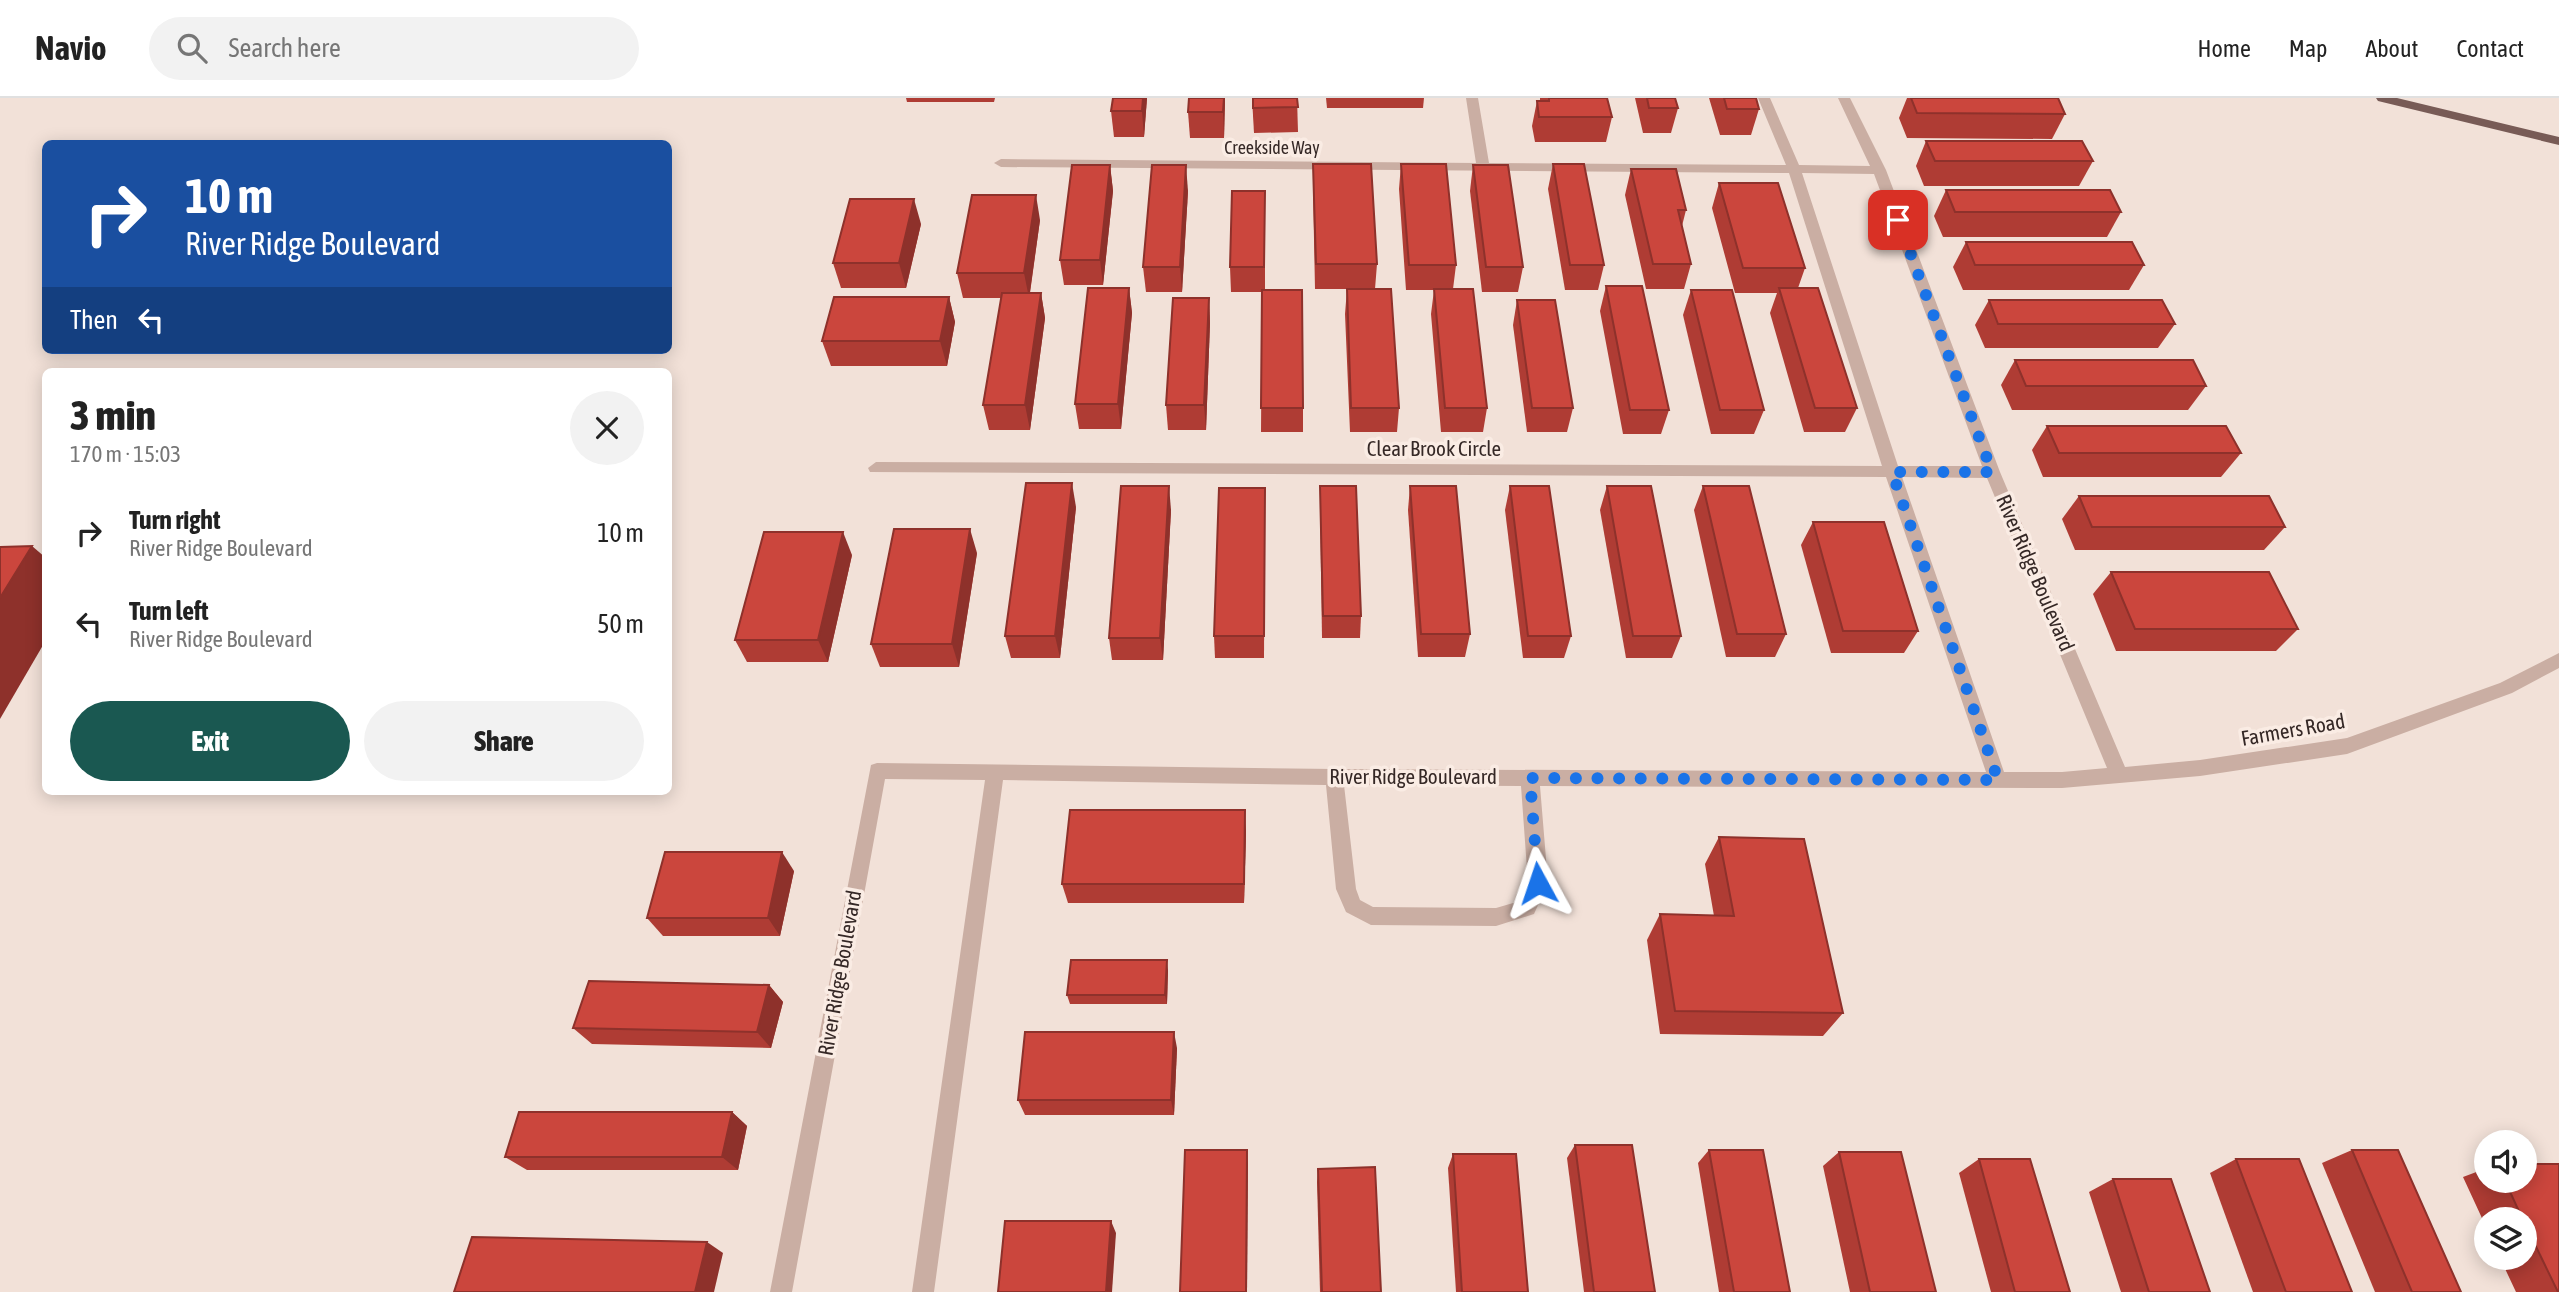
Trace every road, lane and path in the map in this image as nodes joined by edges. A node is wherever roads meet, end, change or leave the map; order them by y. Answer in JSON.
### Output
{"nodes":[{"id":1,"x":1472,"y":98,"type":"edge"},
{"id":2,"x":1764,"y":98,"type":"edge"},
{"id":3,"x":1844,"y":98,"type":"edge"},
{"id":4,"x":2382,"y":98,"type":"edge"},
{"id":5,"x":2559,"y":141,"type":"edge"},
{"id":6,"x":1001,"y":163,"type":"dead end"},
{"id":7,"x":1483,"y":167,"type":"junction"},
{"id":8,"x":1794,"y":169,"type":"junction"},
{"id":9,"x":1879,"y":170,"type":"junction"},
{"id":10,"x":876,"y":468,"type":"dead end"},
{"id":11,"x":1892,"y":472,"type":"junction"},
{"id":12,"x":1992,"y":472,"type":"junction"},
{"id":13,"x":2559,"y":660,"type":"edge"},
{"id":14,"x":995,"y":772,"type":"junction"},
{"id":15,"x":2119,"y":775,"type":"junction"},
{"id":16,"x":1334,"y":777,"type":"junction"},
{"id":17,"x":1530,"y":778,"type":"junction"},
{"id":18,"x":1998,"y":780,"type":"junction"},
{"id":19,"x":2062,"y":780,"type":"joint"},
{"id":20,"x":780,"y":1292,"type":"edge"},
{"id":21,"x":923,"y":1292,"type":"edge"}],
"edges":[{"from":1,"to":7,"type":"street"},
{"from":2,"to":8,"type":"street"},
{"from":3,"to":9,"type":"street","name":"River Ridge Boulevard"},
{"from":4,"to":5,"type":"main road"},
{"from":6,"to":7,"type":"street","name":"Creekside Way"},
{"from":7,"to":8,"type":"street","name":"Creekside Way"},
{"from":8,"to":9,"type":"street","name":"Creekside Way"},
{"from":8,"to":11,"type":"street"},
{"from":9,"to":12,"type":"street","name":"River Ridge Boulevard"},
{"from":10,"to":11,"type":"street","name":"Clear Brook Circle"},
{"from":11,"to":12,"type":"street","name":"Clear Brook Circle"},
{"from":11,"to":18,"type":"street"},
{"from":12,"to":15,"type":"street","name":"River Ridge Boulevard"},
{"from":13,"to":15,"type":"street","name":"Farmers Road"},
{"from":14,"to":16,"type":"street","name":"River Ridge Boulevard"},
{"from":14,"to":20,"type":"street","name":"River Ridge Boulevard"},
{"from":14,"to":21,"type":"street"},
{"from":15,"to":19,"type":"street","name":"Farmers Road"},
{"from":16,"to":17,"type":"street","name":"River Ridge Boulevard"},
{"from":16,"to":17,"type":"street"},
{"from":17,"to":18,"type":"street","name":"River Ridge Boulevard"},
{"from":18,"to":19,"type":"street","name":"River Ridge Boulevard"}]}
